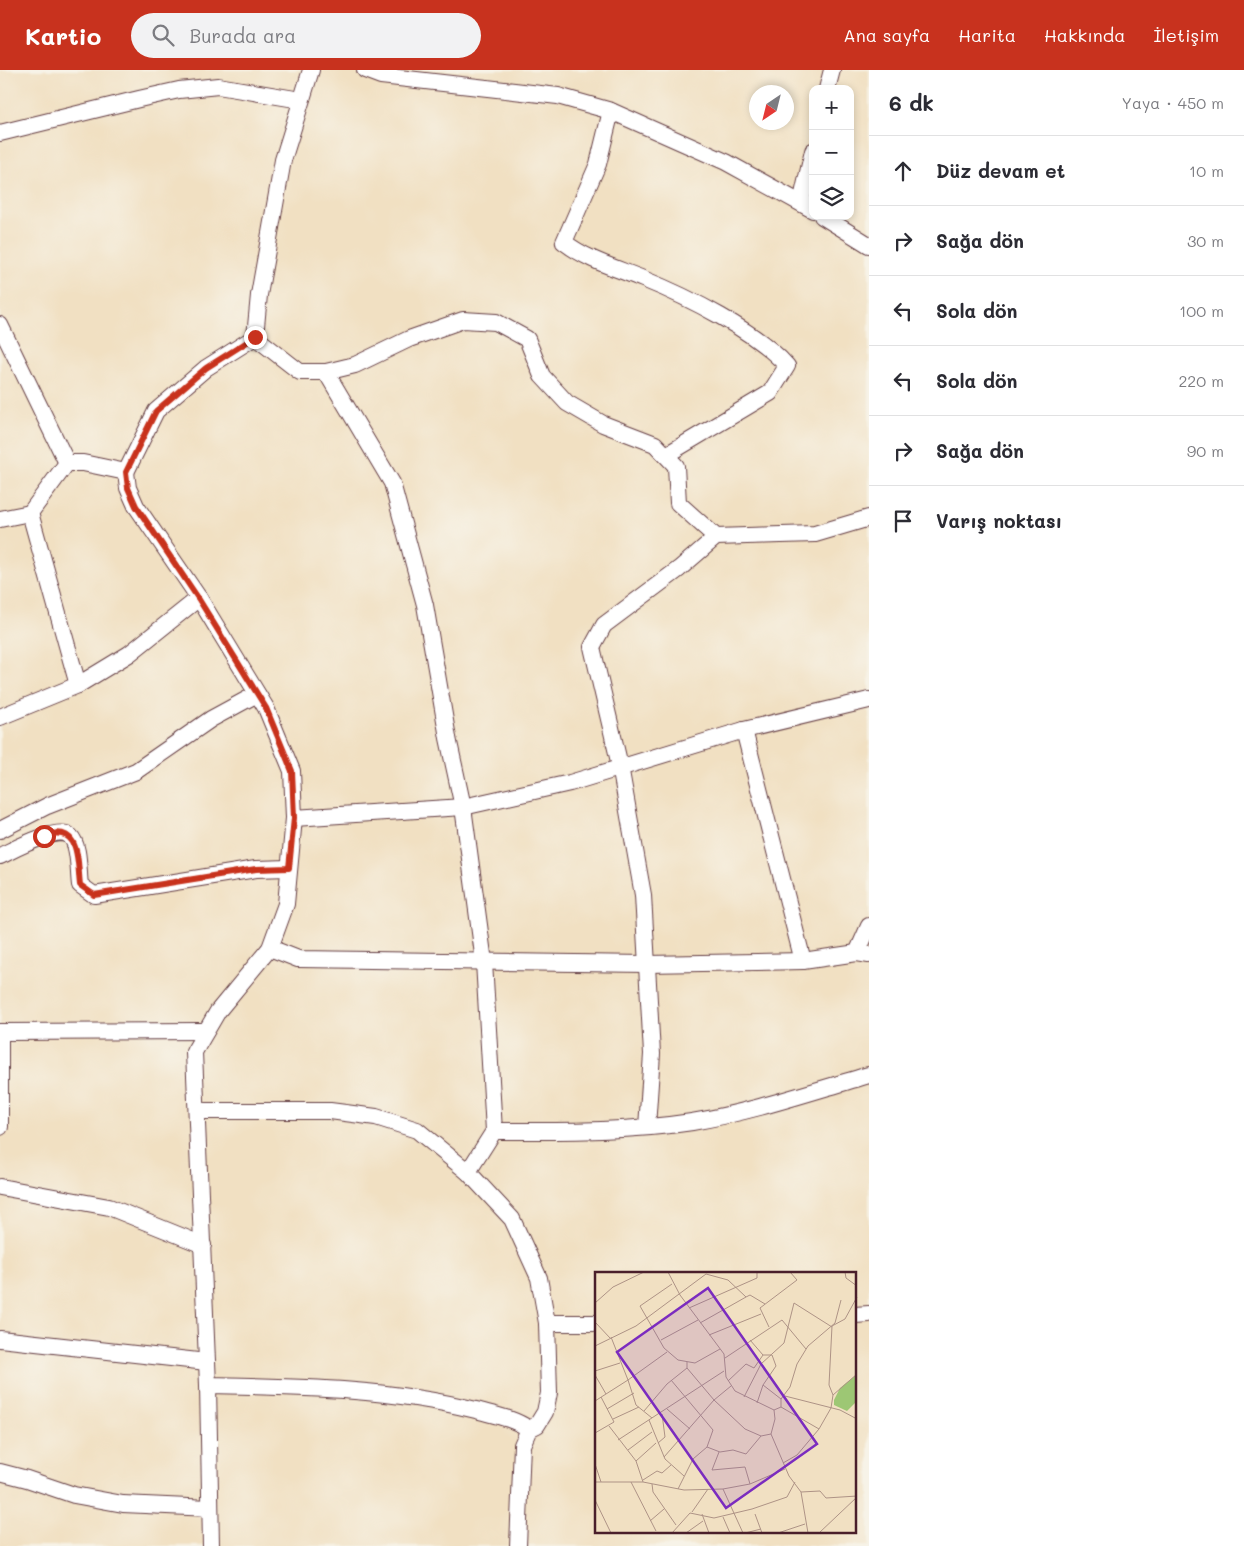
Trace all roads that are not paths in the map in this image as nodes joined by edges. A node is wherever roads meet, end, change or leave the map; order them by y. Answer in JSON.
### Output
{"nodes":[{"id":1,"x":311,"y":70,"type":"edge"},
{"id":2,"x":365,"y":70,"type":"edge"},
{"id":3,"x":832,"y":70,"type":"edge"},
{"id":4,"x":828,"y":85,"type":"edge"},
{"id":5,"x":301,"y":100,"type":"junction"},
{"id":6,"x":611,"y":111,"type":"junction"},
{"id":7,"x":0,"y":133,"type":"edge"},
{"id":8,"x":810,"y":175,"type":"edge"},
{"id":9,"x":807,"y":207,"type":"edge"},
{"id":10,"x":828,"y":220,"type":"edge"},
{"id":11,"x":869,"y":245,"type":"edge"},
{"id":12,"x":0,"y":324,"type":"edge"},
{"id":13,"x":255,"y":337,"type":"junction"},
{"id":14,"x":326,"y":372,"type":"junction"},
{"id":15,"x":666,"y":455,"type":"junction"},
{"id":16,"x":67,"y":463,"type":"junction"},
{"id":17,"x":126,"y":472,"type":"junction"},
{"id":18,"x":30,"y":513,"type":"junction"},
{"id":19,"x":869,"y":518,"type":"edge"},
{"id":20,"x":0,"y":520,"type":"edge"},
{"id":21,"x":716,"y":537,"type":"junction"},
{"id":22,"x":198,"y":598,"type":"junction"},
{"id":23,"x":78,"y":685,"type":"junction"},
{"id":24,"x":258,"y":694,"type":"junction"},
{"id":25,"x":869,"y":700,"type":"edge"},
{"id":26,"x":0,"y":717,"type":"edge"},
{"id":27,"x":744,"y":730,"type":"junction"},
{"id":28,"x":620,"y":766,"type":"junction"},
{"id":29,"x":463,"y":807,"type":"junction"},
{"id":30,"x":294,"y":818,"type":"junction"},
{"id":31,"x":0,"y":830,"type":"edge"},
{"id":32,"x":0,"y":856,"type":"edge"},
{"id":33,"x":289,"y":868,"type":"junction"},
{"id":34,"x":869,"y":926,"type":"edge"},
{"id":35,"x":270,"y":948,"type":"junction"},
{"id":36,"x":863,"y":954,"type":"edge"},
{"id":37,"x":803,"y":961,"type":"junction"},
{"id":38,"x":484,"y":962,"type":"junction"},
{"id":39,"x":647,"y":964,"type":"junction"},
{"id":40,"x":206,"y":1031,"type":"junction"},
{"id":41,"x":0,"y":1032,"type":"edge"},
{"id":42,"x":869,"y":1075,"type":"edge"},
{"id":43,"x":197,"y":1110,"type":"junction"},
{"id":44,"x":0,"y":1127,"type":"edge"},
{"id":45,"x":647,"y":1127,"type":"junction"},
{"id":46,"x":494,"y":1132,"type":"junction"},
{"id":47,"x":468,"y":1172,"type":"junction"},
{"id":48,"x":0,"y":1187,"type":"edge"},
{"id":49,"x":203,"y":1244,"type":"junction"},
{"id":50,"x":869,"y":1314,"type":"edge"},
{"id":51,"x":856,"y":1315,"type":"edge"},
{"id":52,"x":546,"y":1323,"type":"junction"},
{"id":53,"x":595,"y":1324,"type":"edge"},
{"id":54,"x":0,"y":1339,"type":"edge"},
{"id":55,"x":207,"y":1362,"type":"junction"},
{"id":56,"x":208,"y":1385,"type":"junction"},
{"id":57,"x":529,"y":1429,"type":"junction"},
{"id":58,"x":0,"y":1472,"type":"edge"},
{"id":59,"x":210,"y":1508,"type":"junction"},
{"id":60,"x":210,"y":1546,"type":"edge"},
{"id":61,"x":518,"y":1546,"type":"edge"}],
"edges":[{"from":1,"to":5,"type":"street"},
{"from":2,"to":6,"type":"street"},
{"from":3,"to":4,"type":"street"},
{"from":5,"to":7,"type":"street"},
{"from":5,"to":13,"type":"street"},
{"from":6,"to":9,"type":"street"},
{"from":6,"to":15,"type":"street"},
{"from":8,"to":9,"type":"street"},
{"from":10,"to":11,"type":"street"},
{"from":12,"to":16,"type":"street"},
{"from":13,"to":14,"type":"street"},
{"from":13,"to":17,"type":"street"},
{"from":14,"to":15,"type":"street"},
{"from":14,"to":29,"type":"street"},
{"from":15,"to":21,"type":"street"},
{"from":16,"to":17,"type":"street"},
{"from":16,"to":18,"type":"street"},
{"from":17,"to":22,"type":"street"},
{"from":18,"to":20,"type":"street"},
{"from":18,"to":23,"type":"street"},
{"from":19,"to":21,"type":"street"},
{"from":21,"to":28,"type":"street"},
{"from":22,"to":23,"type":"street"},
{"from":22,"to":24,"type":"street"},
{"from":23,"to":26,"type":"street"},
{"from":24,"to":30,"type":"street"},
{"from":24,"to":31,"type":"street"},
{"from":25,"to":27,"type":"street"},
{"from":27,"to":28,"type":"street"},
{"from":27,"to":37,"type":"street"},
{"from":28,"to":29,"type":"street"},
{"from":28,"to":39,"type":"street"},
{"from":29,"to":30,"type":"street"},
{"from":29,"to":38,"type":"street"},
{"from":30,"to":33,"type":"street"},
{"from":32,"to":33,"type":"street"},
{"from":33,"to":35,"type":"street"},
{"from":34,"to":36,"type":"street"},
{"from":35,"to":38,"type":"street"},
{"from":35,"to":40,"type":"street"},
{"from":36,"to":37,"type":"street"},
{"from":37,"to":39,"type":"street"},
{"from":38,"to":39,"type":"street"},
{"from":38,"to":46,"type":"street"},
{"from":39,"to":45,"type":"street"},
{"from":40,"to":41,"type":"street"},
{"from":40,"to":43,"type":"street"},
{"from":41,"to":44,"type":"street"},
{"from":42,"to":45,"type":"street"},
{"from":43,"to":47,"type":"street"},
{"from":43,"to":49,"type":"street"},
{"from":45,"to":46,"type":"street"},
{"from":46,"to":47,"type":"street"},
{"from":47,"to":52,"type":"street"},
{"from":48,"to":49,"type":"street"},
{"from":49,"to":55,"type":"street"},
{"from":50,"to":51,"type":"street"},
{"from":52,"to":53,"type":"street"},
{"from":52,"to":57,"type":"street"},
{"from":54,"to":55,"type":"street"},
{"from":55,"to":56,"type":"street"},
{"from":56,"to":57,"type":"street"},
{"from":56,"to":59,"type":"street"},
{"from":57,"to":61,"type":"street"},
{"from":58,"to":59,"type":"street"},
{"from":59,"to":60,"type":"street"}]}
